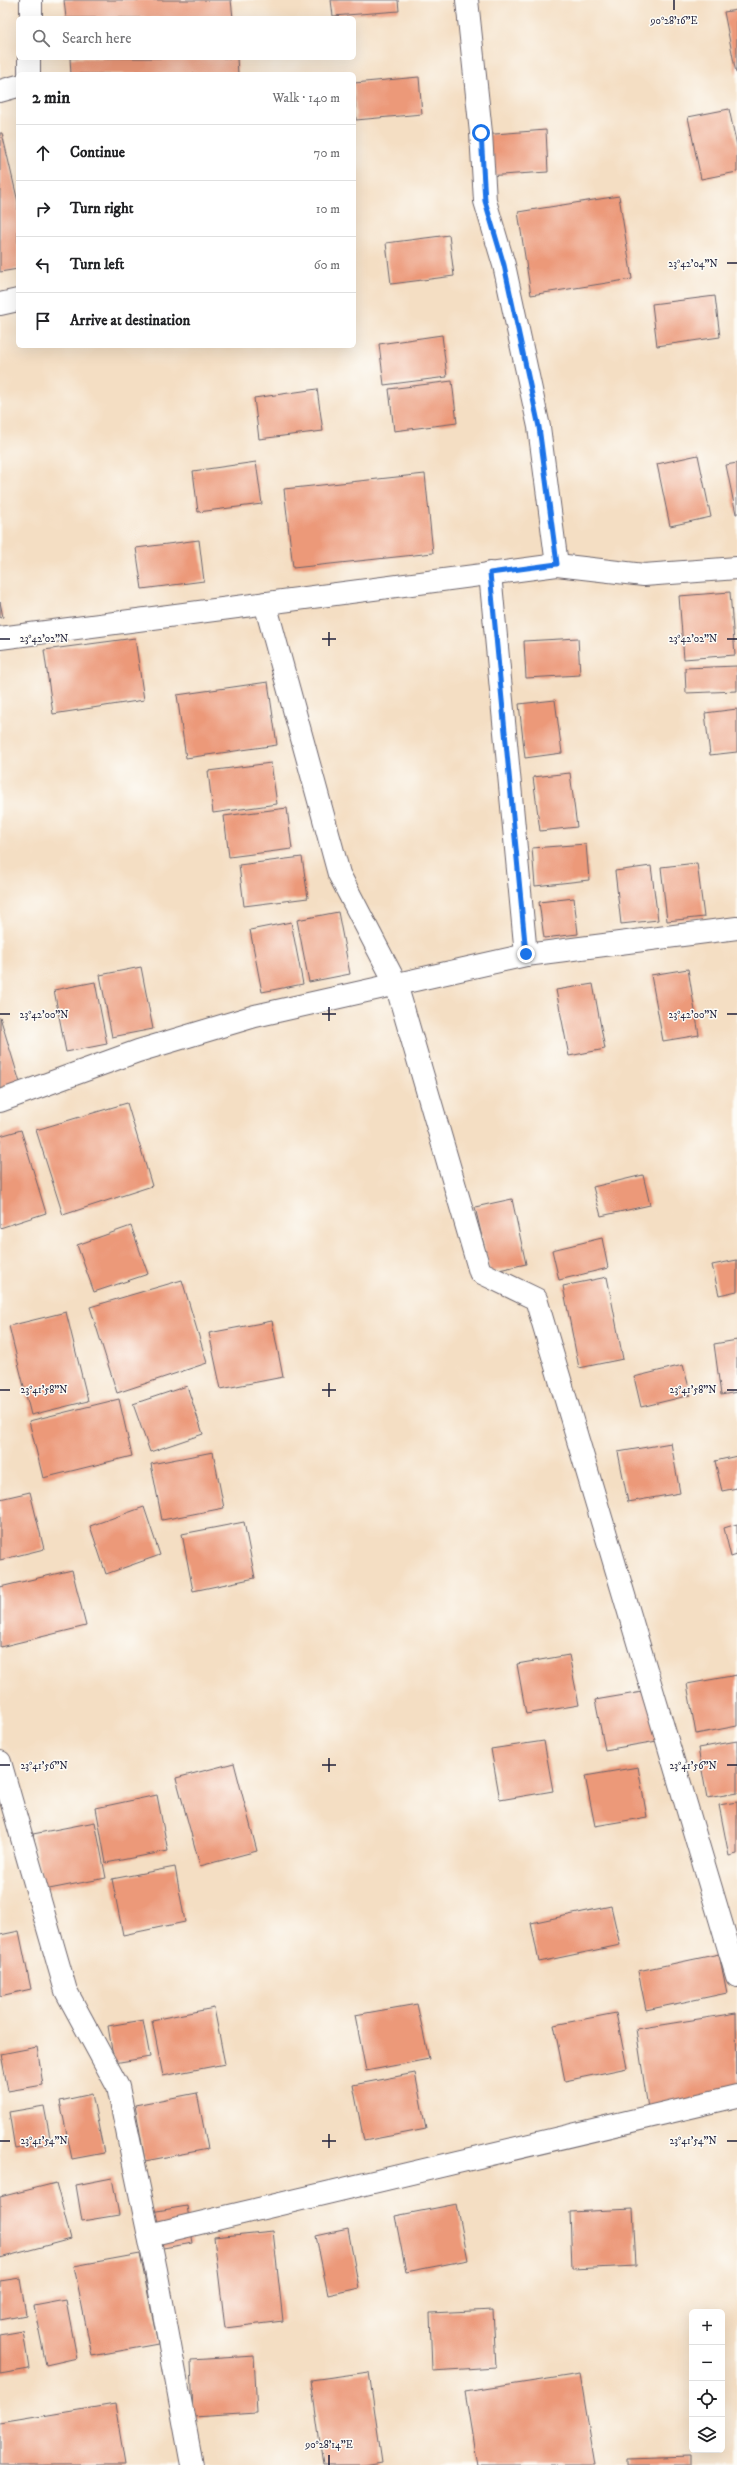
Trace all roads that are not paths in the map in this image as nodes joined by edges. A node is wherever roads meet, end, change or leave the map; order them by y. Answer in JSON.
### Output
{"nodes":[{"id":1,"x":31,"y":0,"type":"edge"},
{"id":2,"x":467,"y":0,"type":"edge"},
{"id":3,"x":31,"y":16,"type":"edge"},
{"id":4,"x":29,"y":60,"type":"edge"},
{"id":5,"x":29,"y":72,"type":"edge"},
{"id":6,"x":16,"y":87,"type":"edge"},
{"id":7,"x":0,"y":91,"type":"edge"},
{"id":8,"x":16,"y":300,"type":"edge"},
{"id":9,"x":0,"y":304,"type":"edge"},
{"id":10,"x":557,"y":564,"type":"junction"},
{"id":11,"x":737,"y":568,"type":"edge"},
{"id":12,"x":490,"y":573,"type":"junction"},
{"id":13,"x":265,"y":603,"type":"junction"},
{"id":14,"x":0,"y":638,"type":"edge"},
{"id":15,"x":737,"y":928,"type":"edge"},
{"id":16,"x":526,"y":954,"type":"junction"},
{"id":17,"x":396,"y":984,"type":"junction"},
{"id":18,"x":0,"y":1101,"type":"edge"},
{"id":19,"x":0,"y":1762,"type":"edge"},
{"id":20,"x":737,"y":1976,"type":"edge"},
{"id":21,"x":737,"y":2096,"type":"edge"},
{"id":22,"x":149,"y":2235,"type":"junction"},
{"id":23,"x":192,"y":2465,"type":"edge"}],
"edges":[{"from":1,"to":3,"type":"street"},
{"from":2,"to":10,"type":"street"},
{"from":4,"to":5,"type":"street"},
{"from":6,"to":7,"type":"street"},
{"from":8,"to":9,"type":"street"},
{"from":10,"to":11,"type":"street"},
{"from":10,"to":12,"type":"street"},
{"from":12,"to":13,"type":"street"},
{"from":12,"to":16,"type":"street"},
{"from":13,"to":14,"type":"street"},
{"from":13,"to":17,"type":"street"},
{"from":15,"to":16,"type":"street"},
{"from":16,"to":17,"type":"street"},
{"from":17,"to":18,"type":"street"},
{"from":17,"to":20,"type":"street"},
{"from":19,"to":22,"type":"street"},
{"from":21,"to":22,"type":"street"},
{"from":22,"to":23,"type":"street"}]}
